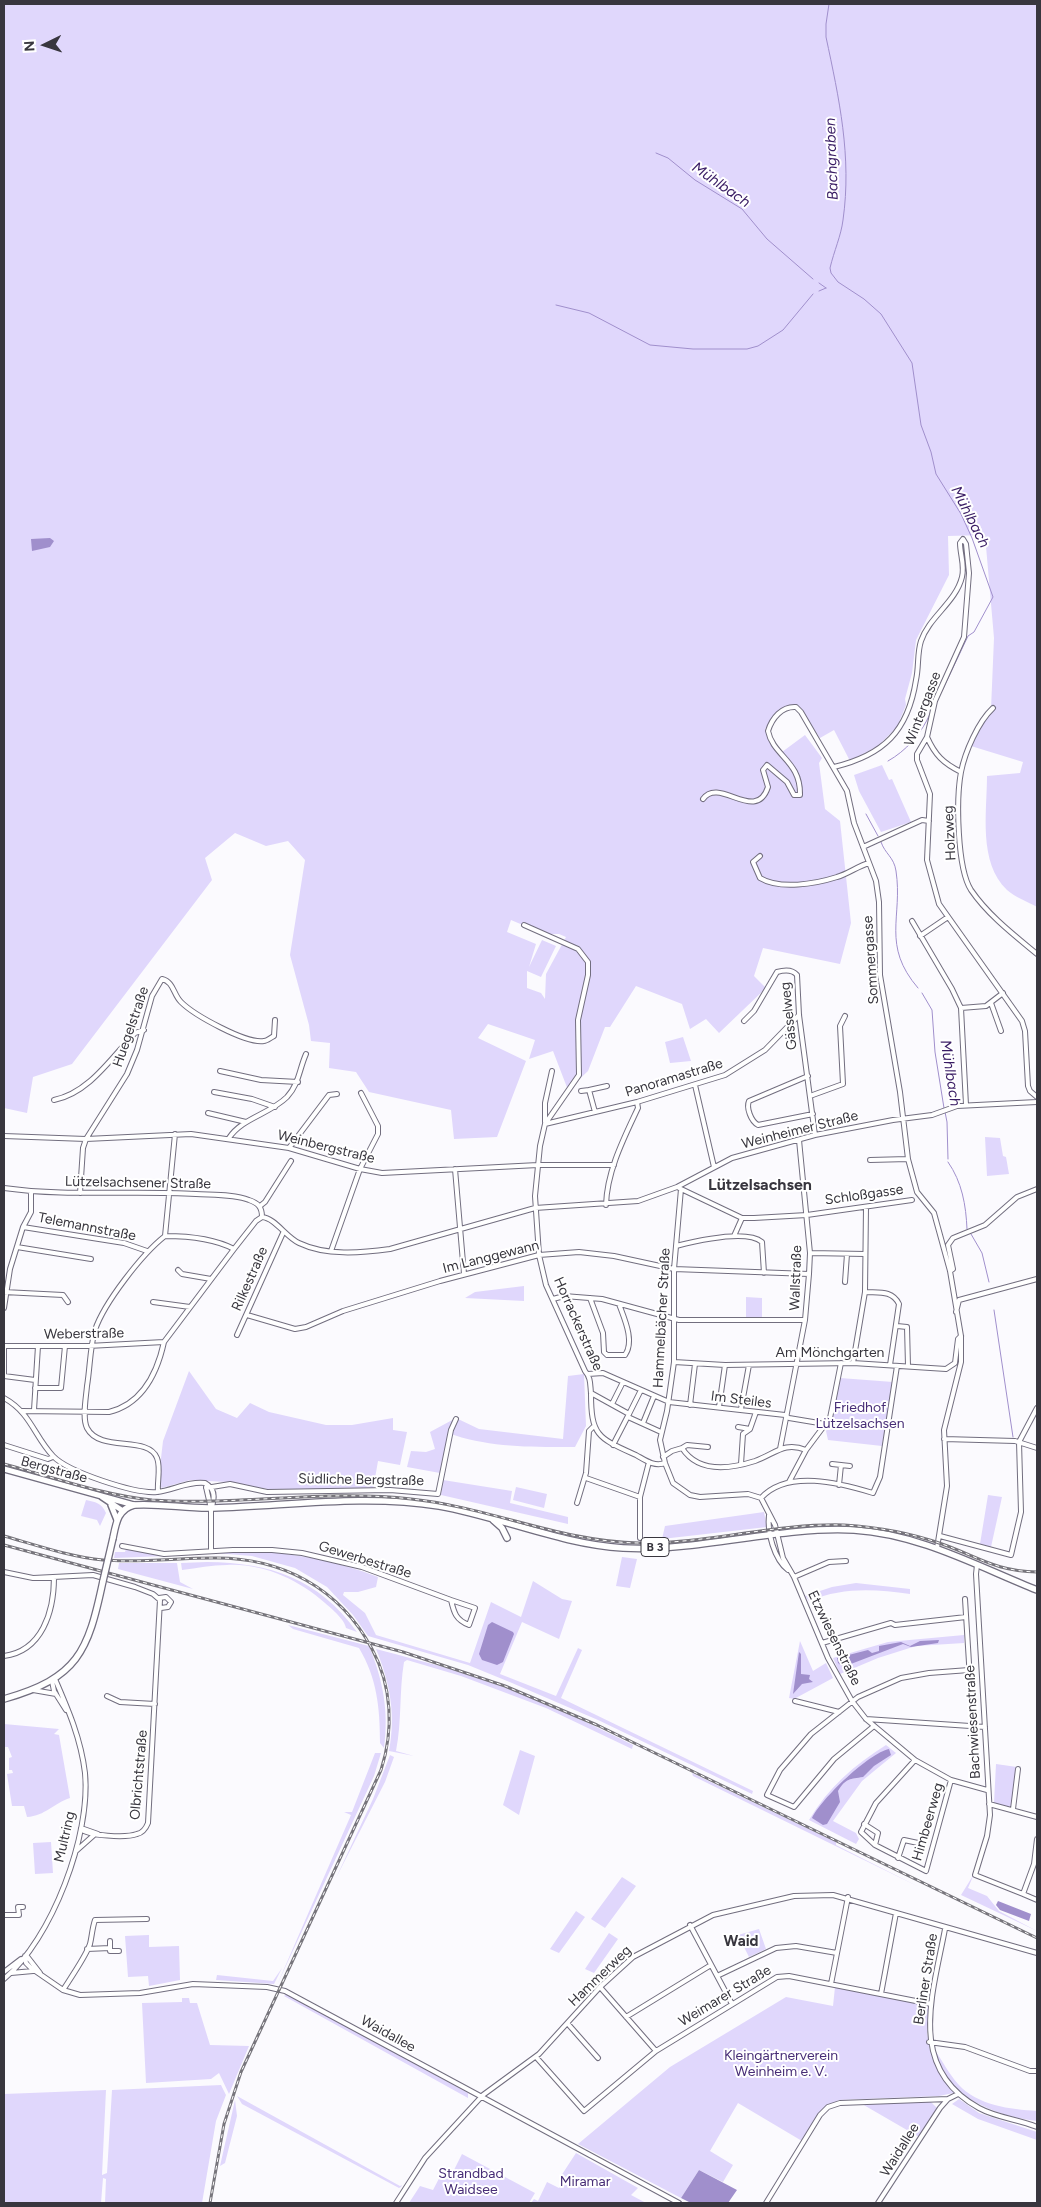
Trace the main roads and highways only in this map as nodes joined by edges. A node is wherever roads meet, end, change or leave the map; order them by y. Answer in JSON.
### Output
{"nodes":[{"id":1,"x":4,"y":1468,"type":"edge"},
{"id":2,"x":112,"y":1500,"type":"junction"},
{"id":3,"x":134,"y":1505,"type":"junction"},
{"id":4,"x":123,"y":1511,"type":"junction"},
{"id":5,"x":491,"y":1519,"type":"junction"},
{"id":6,"x":117,"y":1520,"type":"junction"},
{"id":7,"x":507,"y":1538,"type":"dead end"},
{"id":8,"x":1037,"y":1590,"type":"edge"},
{"id":9,"x":4,"y":1699,"type":"edge"}],
"edges":[{"from":1,"to":2,"type":"main road","name":"Bergstraße"},
{"from":2,"to":3,"type":"main road","name":"Bergstraße"},
{"from":2,"to":4,"type":"main road"},
{"from":2,"to":6,"type":"main road"},
{"from":3,"to":4,"type":"main road"},
{"from":3,"to":5,"type":"main road","number":"B 3"},
{"from":4,"to":6,"type":"main road"},
{"from":5,"to":7,"type":"main road"},
{"from":5,"to":8,"type":"main road","number":"B 3"},
{"from":6,"to":9,"type":"main road","bridge":true}]}
